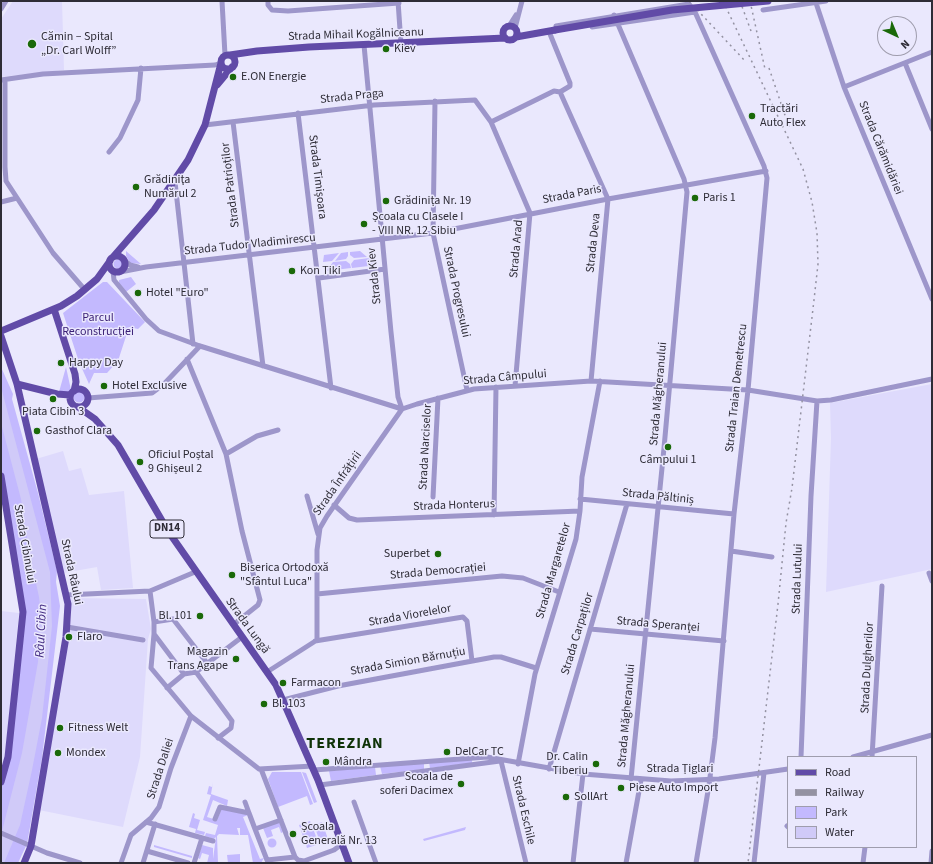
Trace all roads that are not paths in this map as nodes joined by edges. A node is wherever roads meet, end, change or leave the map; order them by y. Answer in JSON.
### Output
{"nodes":[{"id":1,"x":6,"y":1,"type":"edge"},
{"id":2,"x":222,"y":1,"type":"edge"},
{"id":3,"x":268,"y":1,"type":"edge"},
{"id":4,"x":522,"y":1,"type":"edge"},
{"id":5,"x":768,"y":1,"type":"edge"},
{"id":6,"x":826,"y":1,"type":"edge"},
{"id":7,"x":399,"y":2,"type":"edge"},
{"id":8,"x":816,"y":3,"type":"junction"},
{"id":9,"x":1,"y":9,"type":"edge"},
{"id":10,"x":763,"y":10,"type":"dead end"},
{"id":11,"x":695,"y":12,"type":"junction"},
{"id":12,"x":614,"y":15,"type":"junction"},
{"id":13,"x":617,"y":23,"type":"junction"},
{"id":14,"x":514,"y":30,"type":"junction"},
{"id":15,"x":548,"y":32,"type":"junction"},
{"id":16,"x":504,"y":34,"type":"junction"},
{"id":17,"x":401,"y":44,"type":"junction"},
{"id":18,"x":364,"y":45,"type":"junction"},
{"id":19,"x":250,"y":52,"type":"junction"},
{"id":20,"x":932,"y":52,"type":"edge"},
{"id":21,"x":227,"y":55,"type":"junction"},
{"id":22,"x":221,"y":63,"type":"junction"},
{"id":23,"x":905,"y":63,"type":"junction"},
{"id":24,"x":233,"y":66,"type":"junction"},
{"id":25,"x":140,"y":68,"type":"junction"},
{"id":26,"x":3,"y":80,"type":"edge"},
{"id":27,"x":216,"y":87,"type":"junction"},
{"id":28,"x":844,"y":87,"type":"junction"},
{"id":29,"x":560,"y":92,"type":"junction"},
{"id":30,"x":435,"y":101,"type":"junction"},
{"id":31,"x":369,"y":105,"type":"junction"},
{"id":32,"x":298,"y":113,"type":"junction"},
{"id":33,"x":233,"y":122,"type":"junction"},
{"id":34,"x":491,"y":122,"type":"junction"},
{"id":35,"x":205,"y":125,"type":"junction"},
{"id":36,"x":932,"y":129,"type":"edge"},
{"id":37,"x":109,"y":152,"type":"dead end"},
{"id":38,"x":766,"y":171,"type":"junction"},
{"id":39,"x":175,"y":182,"type":"junction"},
{"id":40,"x":687,"y":186,"type":"junction"},
{"id":41,"x":17,"y":198,"type":"junction"},
{"id":42,"x":608,"y":199,"type":"junction"},
{"id":43,"x":1,"y":202,"type":"edge"},
{"id":44,"x":530,"y":213,"type":"junction"},
{"id":45,"x":433,"y":233,"type":"junction"},
{"id":46,"x":129,"y":240,"type":"junction"},
{"id":47,"x":382,"y":240,"type":"junction"},
{"id":48,"x":315,"y":248,"type":"junction"},
{"id":49,"x":249,"y":255,"type":"junction"},
{"id":50,"x":123,"y":258,"type":"junction"},
{"id":51,"x":111,"y":259,"type":"junction"},
{"id":52,"x":184,"y":262,"type":"junction"},
{"id":53,"x":143,"y":268,"type":"junction"},
{"id":54,"x":385,"y":269,"type":"junction"},
{"id":55,"x":116,"y":272,"type":"junction"},
{"id":56,"x":319,"y":278,"type":"junction"},
{"id":57,"x":97,"y":279,"type":"junction"},
{"id":58,"x":86,"y":290,"type":"junction"},
{"id":59,"x":932,"y":299,"type":"edge"},
{"id":60,"x":54,"y":308,"type":"junction"},
{"id":61,"x":1,"y":331,"type":"edge"},
{"id":62,"x":1,"y":336,"type":"edge"},
{"id":63,"x":194,"y":344,"type":"junction"},
{"id":64,"x":200,"y":346,"type":"junction"},
{"id":65,"x":187,"y":360,"type":"junction"},
{"id":66,"x":263,"y":366,"type":"junction"},
{"id":67,"x":932,"y":379,"type":"edge"},
{"id":68,"x":591,"y":381,"type":"junction"},
{"id":69,"x":600,"y":381,"type":"junction"},
{"id":70,"x":17,"y":384,"type":"junction"},
{"id":71,"x":670,"y":385,"type":"junction"},
{"id":72,"x":515,"y":386,"type":"junction"},
{"id":73,"x":496,"y":387,"type":"junction"},
{"id":74,"x":331,"y":388,"type":"junction"},
{"id":75,"x":467,"y":390,"type":"junction"},
{"id":76,"x":748,"y":390,"type":"junction"},
{"id":77,"x":72,"y":393,"type":"junction"},
{"id":78,"x":57,"y":394,"type":"junction"},
{"id":79,"x":438,"y":398,"type":"junction"},
{"id":80,"x":87,"y":400,"type":"junction"},
{"id":81,"x":817,"y":401,"type":"junction"},
{"id":82,"x":75,"y":406,"type":"junction"},
{"id":83,"x":402,"y":409,"type":"junction"},
{"id":84,"x":95,"y":420,"type":"junction"},
{"id":85,"x":278,"y":430,"type":"dead end"},
{"id":86,"x":226,"y":454,"type":"junction"},
{"id":87,"x":1,"y":476,"type":"edge"},
{"id":88,"x":307,"y":496,"type":"dead end"},
{"id":89,"x":434,"y":497,"type":"dead end"},
{"id":90,"x":580,"y":500,"type":"junction"},
{"id":91,"x":627,"y":504,"type":"junction"},
{"id":92,"x":334,"y":505,"type":"junction"},
{"id":93,"x":658,"y":507,"type":"junction"},
{"id":94,"x":580,"y":511,"type":"junction"},
{"id":95,"x":734,"y":514,"type":"junction"},
{"id":96,"x":494,"y":515,"type":"junction"},
{"id":97,"x":318,"y":534,"type":"junction"},
{"id":98,"x":731,"y":551,"type":"junction"},
{"id":99,"x":772,"y":557,"type":"dead end"},
{"id":100,"x":195,"y":572,"type":"junction"},
{"id":101,"x":929,"y":573,"type":"dead end"},
{"id":102,"x":932,"y":581,"type":"edge"},
{"id":103,"x":882,"y":586,"type":"dead end"},
{"id":104,"x":150,"y":592,"type":"junction"},
{"id":105,"x":559,"y":592,"type":"junction"},
{"id":106,"x":317,"y":594,"type":"junction"},
{"id":107,"x":66,"y":595,"type":"junction"},
{"id":108,"x":154,"y":622,"type":"junction"},
{"id":109,"x":233,"y":625,"type":"junction"},
{"id":110,"x":67,"y":627,"type":"junction"},
{"id":111,"x":590,"y":629,"type":"junction"},
{"id":112,"x":154,"y":634,"type":"junction"},
{"id":113,"x":645,"y":634,"type":"junction"},
{"id":114,"x":242,"y":638,"type":"junction"},
{"id":115,"x":143,"y":640,"type":"dead end"},
{"id":116,"x":724,"y":641,"type":"junction"},
{"id":117,"x":315,"y":642,"type":"junction"},
{"id":118,"x":472,"y":661,"type":"junction"},
{"id":119,"x":207,"y":663,"type":"junction"},
{"id":120,"x":536,"y":668,"type":"junction"},
{"id":121,"x":196,"y":672,"type":"junction"},
{"id":122,"x":267,"y":672,"type":"junction"},
{"id":123,"x":184,"y":674,"type":"junction"},
{"id":124,"x":167,"y":688,"type":"junction"},
{"id":125,"x":283,"y":700,"type":"junction"},
{"id":126,"x":191,"y":716,"type":"junction"},
{"id":127,"x":931,"y":736,"type":"edge"},
{"id":128,"x":218,"y":738,"type":"junction"},
{"id":129,"x":873,"y":754,"type":"edge"},
{"id":130,"x":801,"y":756,"type":"edge"},
{"id":131,"x":860,"y":756,"type":"edge"},
{"id":132,"x":501,"y":761,"type":"junction"},
{"id":133,"x":518,"y":764,"type":"junction"},
{"id":134,"x":313,"y":768,"type":"junction"},
{"id":135,"x":261,"y":769,"type":"junction"},
{"id":136,"x":549,"y":769,"type":"junction"},
{"id":137,"x":787,"y":769,"type":"edge"},
{"id":138,"x":764,"y":773,"type":"junction"},
{"id":139,"x":583,"y":774,"type":"junction"},
{"id":140,"x":631,"y":779,"type":"junction"},
{"id":141,"x":641,"y":780,"type":"junction"},
{"id":142,"x":710,"y":780,"type":"junction"},
{"id":143,"x":1,"y":782,"type":"edge"},
{"id":144,"x":320,"y":785,"type":"junction"},
{"id":145,"x":245,"y":802,"type":"dead end"},
{"id":146,"x":354,"y":802,"type":"dead end"},
{"id":147,"x":249,"y":813,"type":"junction"},
{"id":148,"x":215,"y":819,"type":"dead end"},
{"id":149,"x":281,"y":820,"type":"junction"},
{"id":150,"x":146,"y":822,"type":"junction"},
{"id":151,"x":155,"y":824,"type":"junction"},
{"id":152,"x":255,"y":829,"type":"junction"},
{"id":153,"x":1,"y":833,"type":"edge"},
{"id":154,"x":202,"y":838,"type":"junction"},
{"id":155,"x":213,"y":841,"type":"dead end"},
{"id":156,"x":342,"y":844,"type":"junction"},
{"id":157,"x":29,"y":845,"type":"junction"},
{"id":158,"x":865,"y":848,"type":"edge"},
{"id":159,"x":147,"y":851,"type":"junction"},
{"id":160,"x":932,"y":851,"type":"edge"},
{"id":161,"x":295,"y":857,"type":"junction"},
{"id":162,"x":266,"y":861,"type":"edge"},
{"id":163,"x":24,"y":863,"type":"edge"},
{"id":164,"x":80,"y":863,"type":"edge"},
{"id":165,"x":121,"y":863,"type":"edge"},
{"id":166,"x":143,"y":863,"type":"edge"},
{"id":167,"x":188,"y":863,"type":"edge"},
{"id":168,"x":194,"y":863,"type":"edge"},
{"id":169,"x":349,"y":863,"type":"edge"},
{"id":170,"x":376,"y":863,"type":"edge"},
{"id":171,"x":526,"y":863,"type":"edge"},
{"id":172,"x":573,"y":863,"type":"edge"},
{"id":173,"x":626,"y":863,"type":"edge"},
{"id":174,"x":696,"y":863,"type":"edge"},
{"id":175,"x":754,"y":863,"type":"edge"},
{"id":176,"x":863,"y":863,"type":"edge"},
{"id":177,"x":931,"y":863,"type":"edge"}],
"edges":[{"from":1,"to":9,"type":"street"},
{"from":2,"to":21,"type":"street"},
{"from":3,"to":7,"type":"street"},
{"from":4,"to":14,"type":"street"},
{"from":5,"to":15,"type":"main road","bridge":true},
{"from":6,"to":8,"type":"street"},
{"from":7,"to":17,"type":"street"},
{"from":8,"to":10,"type":"street"},
{"from":8,"to":28,"type":"street","name":"Strada Cărămidăriei"},
{"from":11,"to":12,"type":"street"},
{"from":11,"to":13,"type":"street"},
{"from":11,"to":38,"type":"street","name":"Strada Traian Demetrescu"},
{"from":12,"to":13,"type":"street","name":"Strada Măgheranului"},
{"from":12,"to":15,"type":"street"},
{"from":13,"to":15,"type":"street"},
{"from":13,"to":40,"type":"street","name":"Strada Măgheranului"},
{"from":14,"to":15,"type":"main road"},
{"from":14,"to":16,"type":"main road"},
{"from":14,"to":16,"type":"main road"},
{"from":15,"to":29,"type":"street"},
{"from":16,"to":17,"type":"main road","name":"Strada Mihail Kogălniceanu"},
{"from":17,"to":18,"type":"main road","name":"Strada Mihail Kogălniceanu"},
{"from":18,"to":19,"type":"main road","name":"Strada Mihail Kogălniceanu"},
{"from":18,"to":31,"type":"street","name":"Strada Kiev"},
{"from":19,"to":21,"type":"main road","name":"Strada Mihail Kogălniceanu"},
{"from":19,"to":24,"type":"main road"},
{"from":20,"to":23,"type":"street"},
{"from":21,"to":22,"type":"main road"},
{"from":21,"to":24,"type":"main road"},
{"from":22,"to":24,"type":"main road"},
{"from":22,"to":25,"type":"street"},
{"from":22,"to":27,"type":"main road"},
{"from":23,"to":28,"type":"street"},
{"from":23,"to":36,"type":"street"},
{"from":24,"to":27,"type":"main road"},
{"from":25,"to":26,"type":"street"},
{"from":25,"to":37,"type":"street"},
{"from":26,"to":41,"type":"street"},
{"from":27,"to":35,"type":"main road"},
{"from":28,"to":59,"type":"street","name":"Strada Cărămidăriei"},
{"from":29,"to":34,"type":"street"},
{"from":29,"to":42,"type":"street","name":"Strada Deva"},
{"from":30,"to":31,"type":"street","name":"Strada Praga"},
{"from":30,"to":34,"type":"street","name":"Strada Praga"},
{"from":30,"to":45,"type":"street","name":"Strada Progresului"},
{"from":31,"to":32,"type":"street","name":"Strada Praga"},
{"from":31,"to":47,"type":"street","name":"Strada Kiev"},
{"from":32,"to":33,"type":"street","name":"Strada Praga"},
{"from":32,"to":48,"type":"street","name":"Strada Timișoara"},
{"from":33,"to":35,"type":"street","name":"Strada Praga"},
{"from":33,"to":49,"type":"street","name":"Strada Patrioților"},
{"from":34,"to":44,"type":"street","name":"Strada Arad"},
{"from":35,"to":39,"type":"main road"},
{"from":38,"to":40,"type":"street","name":"Strada Paris"},
{"from":38,"to":76,"type":"street","name":"Strada Traian Demetrescu"},
{"from":39,"to":46,"type":"main road"},
{"from":39,"to":52,"type":"street"},
{"from":40,"to":42,"type":"street","name":"Strada Paris"},
{"from":40,"to":71,"type":"street","name":"Strada Măgheranului"},
{"from":41,"to":43,"type":"street"},
{"from":41,"to":58,"type":"street"},
{"from":42,"to":44,"type":"street","name":"Strada Paris"},
{"from":42,"to":68,"type":"street","name":"Strada Deva"},
{"from":44,"to":45,"type":"street","name":"Strada Paris"},
{"from":44,"to":72,"type":"street","name":"Strada Arad"},
{"from":45,"to":47,"type":"street","name":"Strada Paris"},
{"from":45,"to":75,"type":"street","name":"Strada Progresului"},
{"from":46,"to":50,"type":"main road"},
{"from":46,"to":51,"type":"main road"},
{"from":47,"to":48,"type":"street","name":"Strada Tudor Vladimirescu"},
{"from":47,"to":54,"type":"street","name":"Strada Kiev"},
{"from":48,"to":49,"type":"street","name":"Strada Tudor Vladimirescu"},
{"from":48,"to":56,"type":"street","name":"Strada Timișoara"},
{"from":49,"to":52,"type":"street","name":"Strada Tudor Vladimirescu"},
{"from":49,"to":66,"type":"street","name":"Strada Patrioților"},
{"from":50,"to":51,"type":"main road"},
{"from":50,"to":53,"type":"street"},
{"from":50,"to":55,"type":"main road"},
{"from":51,"to":55,"type":"main road"},
{"from":51,"to":57,"type":"main road"},
{"from":52,"to":53,"type":"street","name":"Strada Tudor Vladimirescu"},
{"from":52,"to":63,"type":"street"},
{"from":53,"to":55,"type":"street","name":"Strada Tudor Vladimirescu"},
{"from":54,"to":56,"type":"street"},
{"from":54,"to":83,"type":"street","name":"Strada Kiev"},
{"from":55,"to":57,"type":"main road"},
{"from":55,"to":63,"type":"street"},
{"from":56,"to":74,"type":"street","name":"Strada Timișoara"},
{"from":57,"to":58,"type":"main road"},
{"from":58,"to":60,"type":"main road"},
{"from":60,"to":61,"type":"main road"},
{"from":60,"to":77,"type":"main road"},
{"from":62,"to":70,"type":"main road","name":"Strada Râului"},
{"from":63,"to":64,"type":"street"},
{"from":64,"to":65,"type":"street"},
{"from":64,"to":66,"type":"street"},
{"from":65,"to":80,"type":"street"},
{"from":65,"to":86,"type":"street"},
{"from":66,"to":74,"type":"street"},
{"from":67,"to":81,"type":"street","name":"Strada Câmpului"},
{"from":68,"to":69,"type":"street","name":"Strada Câmpului"},
{"from":68,"to":72,"type":"street","name":"Strada Câmpului"},
{"from":69,"to":71,"type":"street","name":"Strada Câmpului"},
{"from":69,"to":90,"type":"street","name":"Strada Margaretelor"},
{"from":70,"to":78,"type":"main road","name":"Strada Lungă","number":"DN14"},
{"from":70,"to":107,"type":"main road","name":"Strada Râului"},
{"from":71,"to":76,"type":"street","name":"Strada Câmpului"},
{"from":71,"to":93,"type":"street","name":"Strada Măgheranului"},
{"from":72,"to":73,"type":"street","name":"Strada Câmpului"},
{"from":73,"to":75,"type":"street","name":"Strada Câmpului"},
{"from":73,"to":96,"type":"street"},
{"from":74,"to":83,"type":"street"},
{"from":75,"to":79,"type":"street","name":"Strada Câmpului"},
{"from":76,"to":81,"type":"street","name":"Strada Câmpului"},
{"from":76,"to":95,"type":"street","name":"Strada Traian Demetrescu"},
{"from":77,"to":78,"type":"main road","name":"Strada Lungă","number":"DN14"},
{"from":77,"to":80,"type":"main road","number":"DN14"},
{"from":77,"to":82,"type":"main road"},
{"from":78,"to":82,"type":"main road","name":"Strada Lungă","number":"DN14"},
{"from":79,"to":83,"type":"street","name":"Strada Câmpului"},
{"from":79,"to":89,"type":"street","name":"Strada Narciselor"},
{"from":80,"to":82,"type":"main road"},
{"from":80,"to":84,"type":"main road","name":"Strada Lungă","number":"DN14"},
{"from":81,"to":130,"type":"street","name":"Strada Lutului"},
{"from":82,"to":84,"type":"main road","name":"Strada Lungă","number":"DN14"},
{"from":83,"to":92,"type":"street","name":"Strada Înfrățirii"},
{"from":84,"to":100,"type":"main road","name":"Strada Lungă","number":"DN14"},
{"from":85,"to":86,"type":"street"},
{"from":86,"to":109,"type":"street"},
{"from":87,"to":143,"type":"main road","name":"Strada Cibinului"},
{"from":88,"to":97,"type":"street"},
{"from":90,"to":91,"type":"street","name":"Strada Păltiniș"},
{"from":90,"to":94,"type":"street","name":"Strada Margaretelor"},
{"from":91,"to":93,"type":"street","name":"Strada Păltiniș"},
{"from":91,"to":111,"type":"street","name":"Strada Carpaților"},
{"from":92,"to":96,"type":"street","name":"Strada Honterus"},
{"from":92,"to":97,"type":"street","name":"Strada Înfrățirii"},
{"from":93,"to":95,"type":"street","name":"Strada Păltiniș"},
{"from":93,"to":113,"type":"street","name":"Strada Măgheranului"},
{"from":94,"to":96,"type":"street","name":"Strada Honterus"},
{"from":94,"to":105,"type":"street","name":"Strada Margaretelor"},
{"from":95,"to":98,"type":"street","name":"Strada Traian Demetrescu"},
{"from":97,"to":106,"type":"street","name":"Strada Înfrățirii"},
{"from":98,"to":99,"type":"street"},
{"from":98,"to":116,"type":"street","name":"Strada Traian Demetrescu"},
{"from":100,"to":104,"type":"street"},
{"from":100,"to":109,"type":"main road","name":"Strada Lungă","number":"DN14"},
{"from":101,"to":102,"type":"street"},
{"from":103,"to":129,"type":"street","name":"Strada Dulgherilor"},
{"from":104,"to":107,"type":"street"},
{"from":104,"to":108,"type":"street"},
{"from":105,"to":106,"type":"street","name":"Strada Democrației"},
{"from":105,"to":120,"type":"street","name":"Strada Margaretelor"},
{"from":106,"to":117,"type":"street","name":"Strada Înfrățirii"},
{"from":107,"to":110,"type":"main road","name":"Strada Râului"},
{"from":108,"to":112,"type":"street"},
{"from":108,"to":119,"type":"street"},
{"from":109,"to":114,"type":"main road","name":"Strada Lungă","number":"DN14"},
{"from":110,"to":115,"type":"street"},
{"from":110,"to":157,"type":"main road","name":"Strada Râului"},
{"from":111,"to":113,"type":"street","name":"Strada Speranței"},
{"from":111,"to":136,"type":"street","name":"Strada Carpaților"},
{"from":112,"to":123,"type":"street"},
{"from":112,"to":124,"type":"street"},
{"from":113,"to":116,"type":"street","name":"Strada Speranței"},
{"from":113,"to":140,"type":"street","name":"Strada Măgheranului"},
{"from":114,"to":119,"type":"street"},
{"from":114,"to":122,"type":"main road","name":"Strada Lungă","number":"DN14"},
{"from":116,"to":142,"type":"street","name":"Strada Traian Demetrescu"},
{"from":117,"to":118,"type":"street","name":"Strada Viorelelor"},
{"from":117,"to":122,"type":"street"},
{"from":118,"to":120,"type":"street","name":"Strada Simion Bărnuțiu"},
{"from":118,"to":125,"type":"street","name":"Strada Simion Bărnuțiu"},
{"from":119,"to":121,"type":"street"},
{"from":120,"to":133,"type":"street","name":"Strada Margaretelor"},
{"from":121,"to":123,"type":"street"},
{"from":121,"to":128,"type":"street"},
{"from":122,"to":125,"type":"main road","name":"Strada Lungă","number":"DN14"},
{"from":123,"to":124,"type":"street"},
{"from":124,"to":126,"type":"street"},
{"from":125,"to":134,"type":"main road","name":"Strada Lungă","number":"DN14"},
{"from":126,"to":128,"type":"street"},
{"from":126,"to":150,"type":"street","name":"Strada Daliei"},
{"from":127,"to":129,"type":"street"},
{"from":128,"to":135,"type":"street"},
{"from":129,"to":131,"type":"street"},
{"from":132,"to":133,"type":"street","name":"Strada Țiglari"},
{"from":132,"to":134,"type":"street","name":"Strada Țiglari"},
{"from":132,"to":144,"type":"street","name":"Strada Țiglari"},
{"from":132,"to":171,"type":"street","name":"Strada Eschile"},
{"from":133,"to":136,"type":"street","name":"Strada Țiglari"},
{"from":134,"to":135,"type":"street","name":"Strada Țiglari"},
{"from":134,"to":144,"type":"main road","name":"Strada Lungă","number":"DN14"},
{"from":135,"to":149,"type":"street"},
{"from":136,"to":139,"type":"street","name":"Strada Țiglari"},
{"from":137,"to":138,"type":"street","name":"Strada Țiglari"},
{"from":138,"to":142,"type":"street","name":"Strada Țiglari"},
{"from":138,"to":175,"type":"street"},
{"from":139,"to":140,"type":"street","name":"Strada Țiglari"},
{"from":139,"to":172,"type":"street"},
{"from":140,"to":141,"type":"street","name":"Strada Țiglari"},
{"from":141,"to":142,"type":"street","name":"Strada Țiglari"},
{"from":141,"to":173,"type":"street"},
{"from":142,"to":174,"type":"street","name":"Strada Traian Demetrescu"},
{"from":144,"to":156,"type":"main road","name":"Strada Lungă","number":"DN14"},
{"from":145,"to":147,"type":"street"},
{"from":146,"to":170,"type":"street"},
{"from":147,"to":148,"type":"street"},
{"from":147,"to":152,"type":"street"},
{"from":149,"to":152,"type":"street"},
{"from":149,"to":161,"type":"street"},
{"from":150,"to":151,"type":"street"},
{"from":150,"to":165,"type":"street","name":"Strada Daliei"},
{"from":151,"to":154,"type":"street"},
{"from":151,"to":159,"type":"street"},
{"from":152,"to":162,"type":"street"},
{"from":153,"to":157,"type":"street"},
{"from":154,"to":155,"type":"street"},
{"from":154,"to":168,"type":"street"},
{"from":156,"to":161,"type":"street"},
{"from":156,"to":169,"type":"main road","name":"Strada Lungă","number":"DN14"},
{"from":157,"to":163,"type":"main road","name":"Strada Râului"},
{"from":157,"to":164,"type":"street"},
{"from":158,"to":176,"type":"street"},
{"from":159,"to":166,"type":"street"},
{"from":159,"to":167,"type":"street"},
{"from":160,"to":177,"type":"street"},
{"from":161,"to":162,"type":"street"}]}
